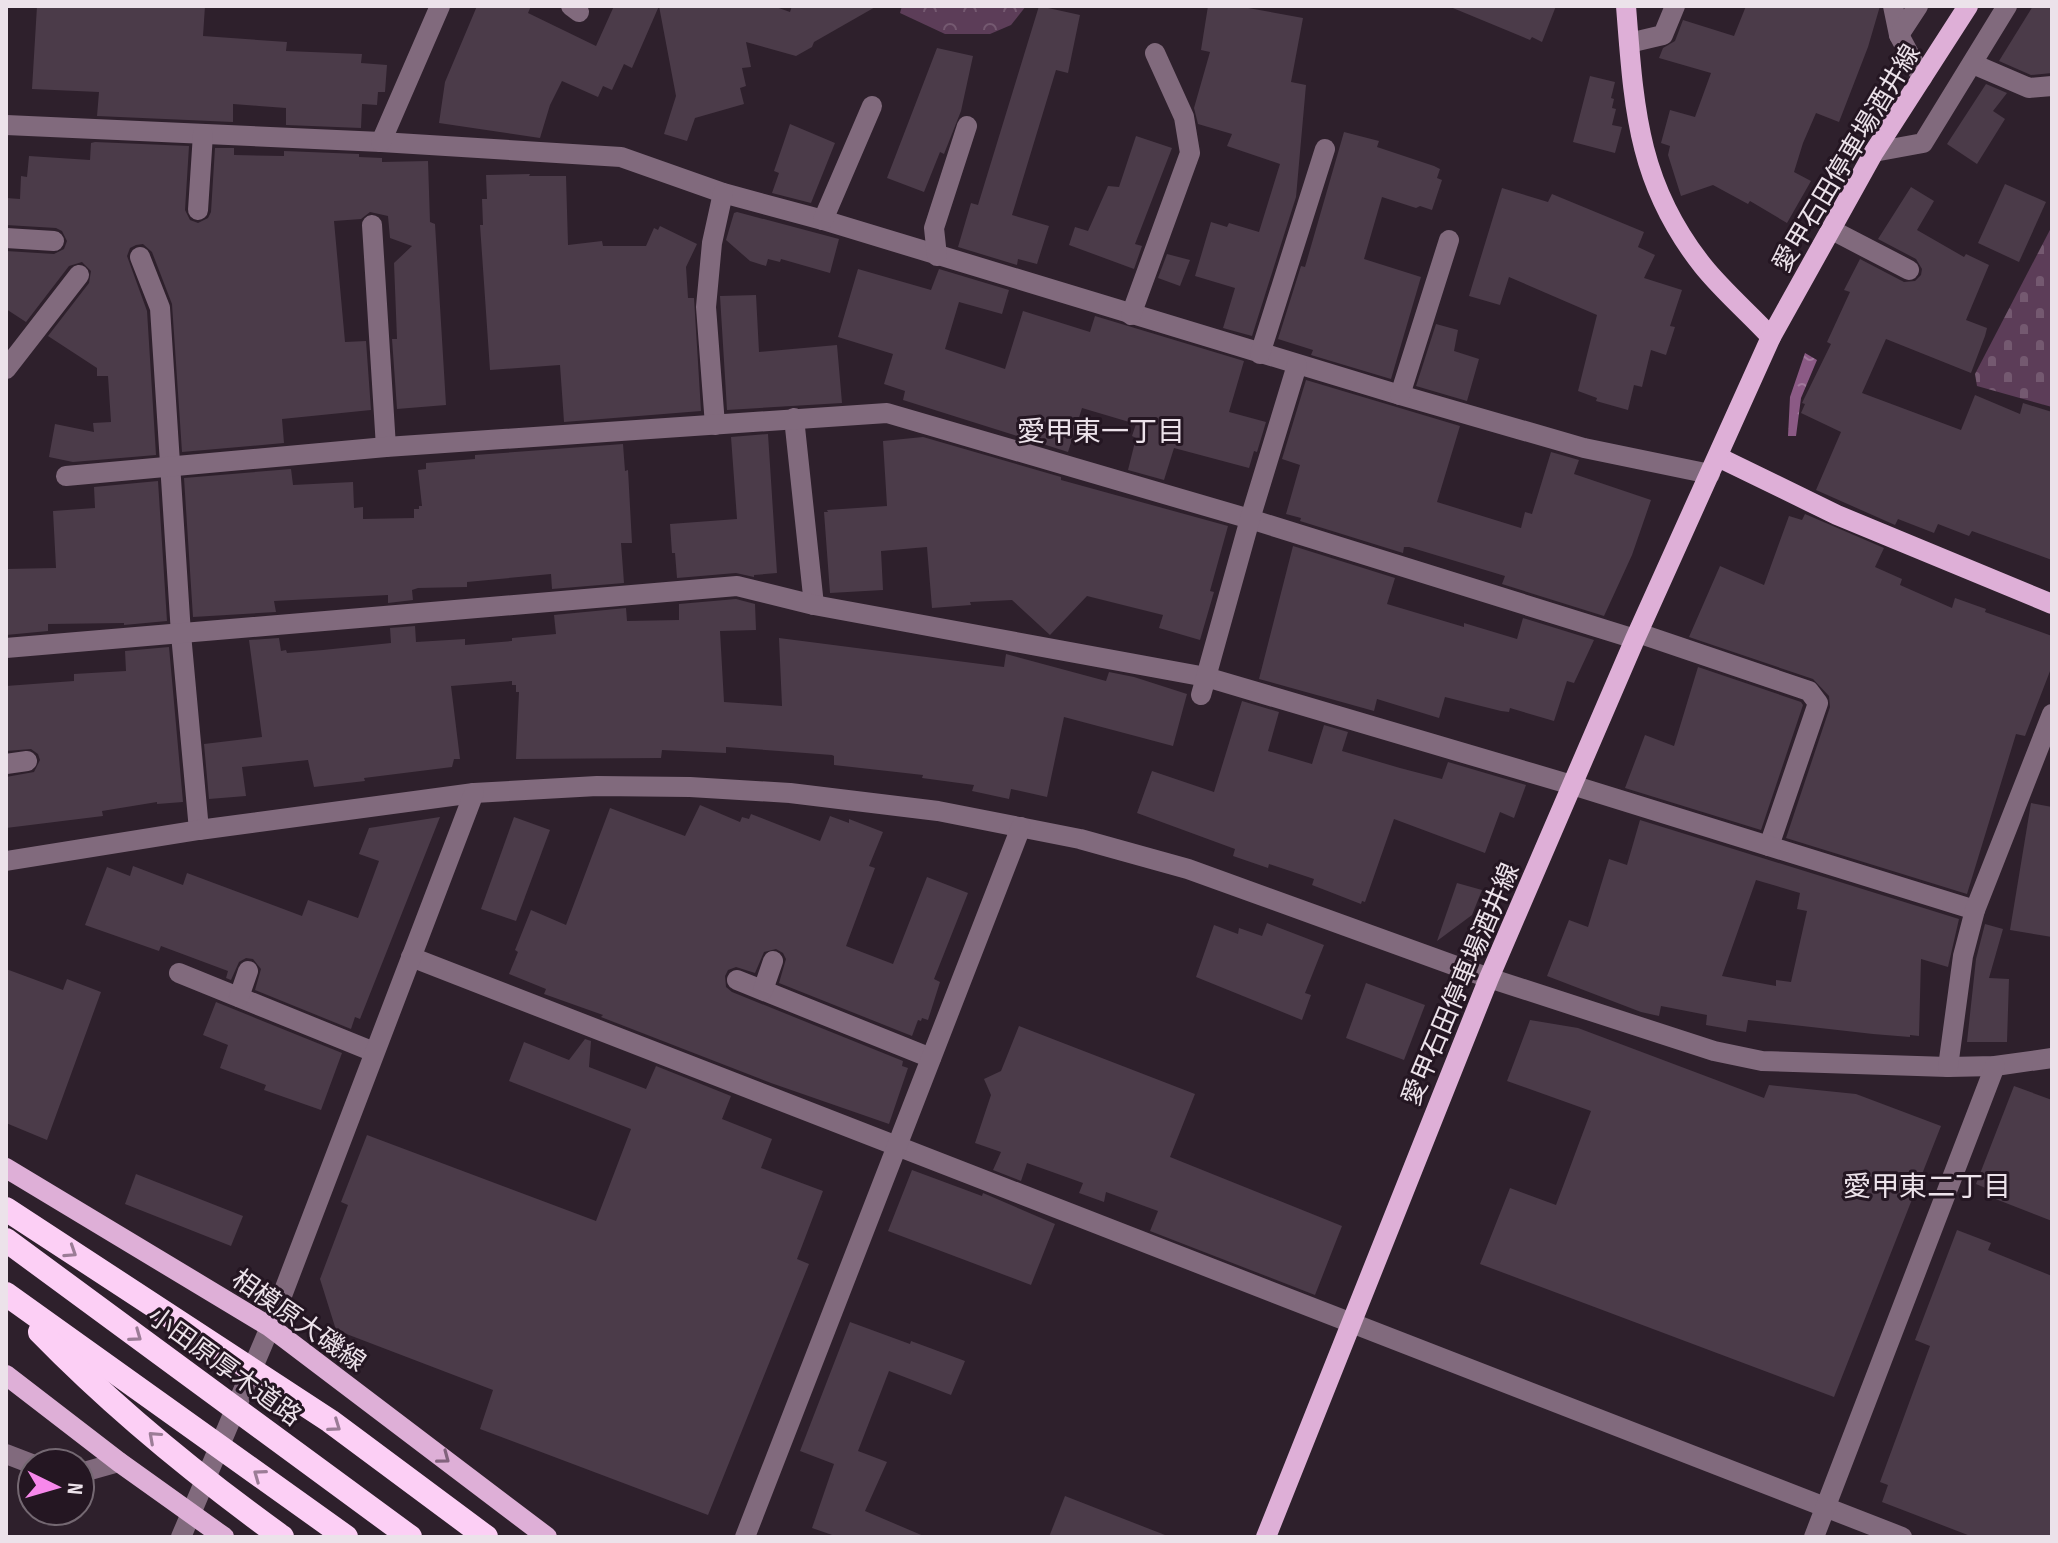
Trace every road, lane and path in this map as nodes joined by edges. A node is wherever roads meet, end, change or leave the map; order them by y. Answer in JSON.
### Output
{"nodes":[{"id":1,"x":440,"y":6,"type":"edge"},
{"id":2,"x":1626,"y":6,"type":"edge"},
{"id":3,"x":1675,"y":6,"type":"edge"},
{"id":4,"x":1893,"y":6,"type":"edge"},
{"id":5,"x":1918,"y":6,"type":"edge"},
{"id":6,"x":1968,"y":6,"type":"edge"},
{"id":7,"x":2007,"y":6,"type":"edge"},
{"id":8,"x":1899,"y":35,"type":"junction"},
{"id":9,"x":1629,"y":43,"type":"junction"},
{"id":10,"x":1155,"y":53,"type":"dead end"},
{"id":11,"x":1973,"y":64,"type":"junction"},
{"id":12,"x":1922,"y":78,"type":"junction"},
{"id":13,"x":2052,"y":86,"type":"edge"},
{"id":14,"x":2029,"y":88,"type":"junction"},
{"id":15,"x":2052,"y":102,"type":"edge"},
{"id":16,"x":872,"y":106,"type":"dead end"},
{"id":17,"x":6,"y":125,"type":"edge"},
{"id":18,"x":967,"y":126,"type":"dead end"},
{"id":19,"x":203,"y":134,"type":"junction"},
{"id":20,"x":381,"y":142,"type":"junction"},
{"id":21,"x":1325,"y":149,"type":"dead end"},
{"id":22,"x":1874,"y":152,"type":"junction"},
{"id":23,"x":723,"y":193,"type":"junction"},
{"id":24,"x":198,"y":210,"type":"dead end"},
{"id":25,"x":823,"y":220,"type":"junction"},
{"id":26,"x":372,"y":225,"type":"dead end"},
{"id":27,"x":1832,"y":230,"type":"junction"},
{"id":28,"x":6,"y":238,"type":"edge"},
{"id":29,"x":1449,"y":240,"type":"dead end"},
{"id":30,"x":54,"y":241,"type":"dead end"},
{"id":31,"x":937,"y":256,"type":"junction"},
{"id":32,"x":140,"y":257,"type":"dead end"},
{"id":33,"x":1909,"y":270,"type":"dead end"},
{"id":34,"x":79,"y":275,"type":"dead end"},
{"id":35,"x":1131,"y":315,"type":"junction"},
{"id":36,"x":1771,"y":337,"type":"junction"},
{"id":37,"x":1260,"y":354,"type":"junction"},
{"id":38,"x":1297,"y":365,"type":"junction"},
{"id":39,"x":6,"y":369,"type":"edge"},
{"id":40,"x":1400,"y":395,"type":"junction"},
{"id":41,"x":794,"y":418,"type":"junction"},
{"id":42,"x":715,"y":425,"type":"junction"},
{"id":43,"x":386,"y":447,"type":"junction"},
{"id":44,"x":1714,"y":466,"type":"junction"},
{"id":45,"x":170,"y":467,"type":"junction"},
{"id":46,"x":66,"y":476,"type":"dead end"},
{"id":47,"x":1250,"y":519,"type":"junction"},
{"id":48,"x":2052,"y":604,"type":"edge"},
{"id":49,"x":814,"y":605,"type":"junction"},
{"id":50,"x":181,"y":634,"type":"junction"},
{"id":51,"x":1637,"y":636,"type":"junction"},
{"id":52,"x":6,"y":648,"type":"edge"},
{"id":53,"x":1204,"y":686,"type":"junction"},
{"id":54,"x":2052,"y":714,"type":"edge"},
{"id":55,"x":27,"y":761,"type":"dead end"},
{"id":56,"x":6,"y":764,"type":"edge"},
{"id":57,"x":1572,"y":785,"type":"junction"},
{"id":58,"x":474,"y":793,"type":"junction"},
{"id":59,"x":1021,"y":827,"type":"junction"},
{"id":60,"x":199,"y":830,"type":"junction"},
{"id":61,"x":1769,"y":846,"type":"junction"},
{"id":62,"x":6,"y":861,"type":"edge"},
{"id":63,"x":1975,"y":910,"type":"junction"},
{"id":64,"x":411,"y":957,"type":"junction"},
{"id":65,"x":773,"y":961,"type":"dead end"},
{"id":66,"x":248,"y":971,"type":"dead end"},
{"id":67,"x":179,"y":973,"type":"dead end"},
{"id":68,"x":1489,"y":978,"type":"junction"},
{"id":69,"x":737,"y":980,"type":"dead end"},
{"id":70,"x":763,"y":990,"type":"junction"},
{"id":71,"x":239,"y":997,"type":"junction"},
{"id":72,"x":374,"y":1052,"type":"junction"},
{"id":73,"x":931,"y":1058,"type":"junction"},
{"id":74,"x":2052,"y":1058,"type":"edge"},
{"id":75,"x":1995,"y":1066,"type":"junction"},
{"id":76,"x":1948,"y":1067,"type":"junction"},
{"id":77,"x":896,"y":1146,"type":"junction"},
{"id":78,"x":6,"y":1168,"type":"edge"},
{"id":79,"x":6,"y":1209,"type":"edge"},
{"id":80,"x":6,"y":1240,"type":"edge"},
{"id":81,"x":6,"y":1295,"type":"edge"},
{"id":82,"x":1349,"y":1324,"type":"junction"},
{"id":83,"x":270,"y":1327,"type":"junction"},
{"id":84,"x":6,"y":1375,"type":"edge"},
{"id":85,"x":119,"y":1462,"type":"junction"},
{"id":86,"x":96,"y":1468,"type":"edge"},
{"id":87,"x":1826,"y":1507,"type":"junction"},
{"id":88,"x":190,"y":1512,"type":"junction"},
{"id":89,"x":181,"y":1537,"type":"edge"},
{"id":90,"x":224,"y":1537,"type":"edge"},
{"id":91,"x":282,"y":1537,"type":"edge"},
{"id":92,"x":346,"y":1537,"type":"edge"},
{"id":93,"x":410,"y":1537,"type":"edge"},
{"id":94,"x":486,"y":1537,"type":"edge"},
{"id":95,"x":547,"y":1537,"type":"edge"},
{"id":96,"x":745,"y":1537,"type":"edge"},
{"id":97,"x":1266,"y":1537,"type":"edge"},
{"id":98,"x":1814,"y":1537,"type":"edge"},
{"id":99,"x":1902,"y":1537,"type":"edge"}],
"edges":[{"from":1,"to":20,"type":"street"},
{"from":2,"to":9,"type":"main road"},
{"from":3,"to":9,"type":"street"},
{"from":4,"to":8,"type":"street"},
{"from":5,"to":8,"type":"street"},
{"from":6,"to":12,"type":"main road","name":"愛甲石田停車場酒井線"},
{"from":7,"to":11,"type":"street"},
{"from":8,"to":12,"type":"street"},
{"from":9,"to":36,"type":"main road"},
{"from":10,"to":35,"type":"street"},
{"from":11,"to":14,"type":"street"},
{"from":11,"to":22,"type":"street"},
{"from":12,"to":22,"type":"main road","name":"愛甲石田停車場酒井線"},
{"from":13,"to":14,"type":"street"},
{"from":14,"to":15,"type":"street"},
{"from":16,"to":25,"type":"street"},
{"from":17,"to":19,"type":"street"},
{"from":18,"to":31,"type":"street"},
{"from":19,"to":20,"type":"street"},
{"from":19,"to":24,"type":"street"},
{"from":20,"to":23,"type":"street"},
{"from":21,"to":37,"type":"street"},
{"from":22,"to":27,"type":"main road","name":"愛甲石田停車場酒井線"},
{"from":23,"to":25,"type":"street"},
{"from":23,"to":42,"type":"street"},
{"from":25,"to":31,"type":"street"},
{"from":26,"to":43,"type":"street"},
{"from":27,"to":33,"type":"street"},
{"from":27,"to":36,"type":"main road","name":"愛甲石田停車場酒井線"},
{"from":28,"to":30,"type":"street"},
{"from":29,"to":40,"type":"street"},
{"from":31,"to":35,"type":"street"},
{"from":32,"to":45,"type":"street"},
{"from":34,"to":39,"type":"street"},
{"from":35,"to":37,"type":"street"},
{"from":36,"to":44,"type":"main road","name":"愛甲石田停車場酒井線"},
{"from":37,"to":38,"type":"street"},
{"from":38,"to":40,"type":"street"},
{"from":38,"to":47,"type":"street"},
{"from":40,"to":44,"type":"street"},
{"from":41,"to":42,"type":"street"},
{"from":41,"to":47,"type":"street"},
{"from":41,"to":49,"type":"street"},
{"from":42,"to":43,"type":"street"},
{"from":43,"to":45,"type":"street"},
{"from":44,"to":48,"type":"main road"},
{"from":44,"to":51,"type":"main road","name":"愛甲石田停車場酒井線"},
{"from":45,"to":46,"type":"street"},
{"from":45,"to":50,"type":"street"},
{"from":47,"to":51,"type":"street"},
{"from":47,"to":53,"type":"street"},
{"from":49,"to":50,"type":"street"},
{"from":49,"to":53,"type":"street"},
{"from":50,"to":52,"type":"street"},
{"from":50,"to":60,"type":"street"},
{"from":51,"to":57,"type":"main road","name":"愛甲石田停車場酒井線"},
{"from":51,"to":61,"type":"street"},
{"from":53,"to":57,"type":"street"},
{"from":54,"to":63,"type":"street"},
{"from":55,"to":56,"type":"street"},
{"from":57,"to":61,"type":"street"},
{"from":57,"to":68,"type":"main road","name":"愛甲石田停車場酒井線"},
{"from":58,"to":59,"type":"street"},
{"from":58,"to":60,"type":"street"},
{"from":58,"to":64,"type":"street"},
{"from":59,"to":68,"type":"street"},
{"from":59,"to":73,"type":"street"},
{"from":60,"to":62,"type":"street"},
{"from":61,"to":63,"type":"street"},
{"from":63,"to":76,"type":"street"},
{"from":64,"to":72,"type":"street"},
{"from":64,"to":77,"type":"street"},
{"from":65,"to":70,"type":"street"},
{"from":66,"to":71,"type":"street"},
{"from":67,"to":71,"type":"street"},
{"from":68,"to":76,"type":"street"},
{"from":68,"to":82,"type":"main road","name":"愛甲石田停車場酒井線"},
{"from":69,"to":70,"type":"street"},
{"from":70,"to":73,"type":"street"},
{"from":71,"to":72,"type":"street"},
{"from":72,"to":83,"type":"street"},
{"from":73,"to":77,"type":"street"},
{"from":74,"to":75,"type":"street"},
{"from":75,"to":76,"type":"street"},
{"from":75,"to":87,"type":"street"},
{"from":77,"to":82,"type":"street"},
{"from":77,"to":96,"type":"street"},
{"from":78,"to":83,"type":"main road","name":"相模原大磯線"},
{"from":79,"to":94,"type":"highway","one_way":true,"bridge":true},
{"from":80,"to":93,"type":"highway","name":"小田原厚木道路","one_way":true,"bridge":true},
{"from":91,"to":81,"type":"highway","one_way":true,"bridge":true},
{"from":92,"to":81,"type":"highway","one_way":true,"bridge":true},
{"from":82,"to":87,"type":"street"},
{"from":82,"to":97,"type":"main road","name":"愛甲石田停車場酒井線"},
{"from":83,"to":88,"type":"street"},
{"from":83,"to":95,"type":"main road","name":"相模原大磯線","one_way":true},
{"from":84,"to":85,"type":"main road"},
{"from":85,"to":86,"type":"street"},
{"from":85,"to":88,"type":"main road"},
{"from":87,"to":98,"type":"street"},
{"from":87,"to":99,"type":"street"},
{"from":88,"to":89,"type":"street"},
{"from":88,"to":90,"type":"main road"}]}
